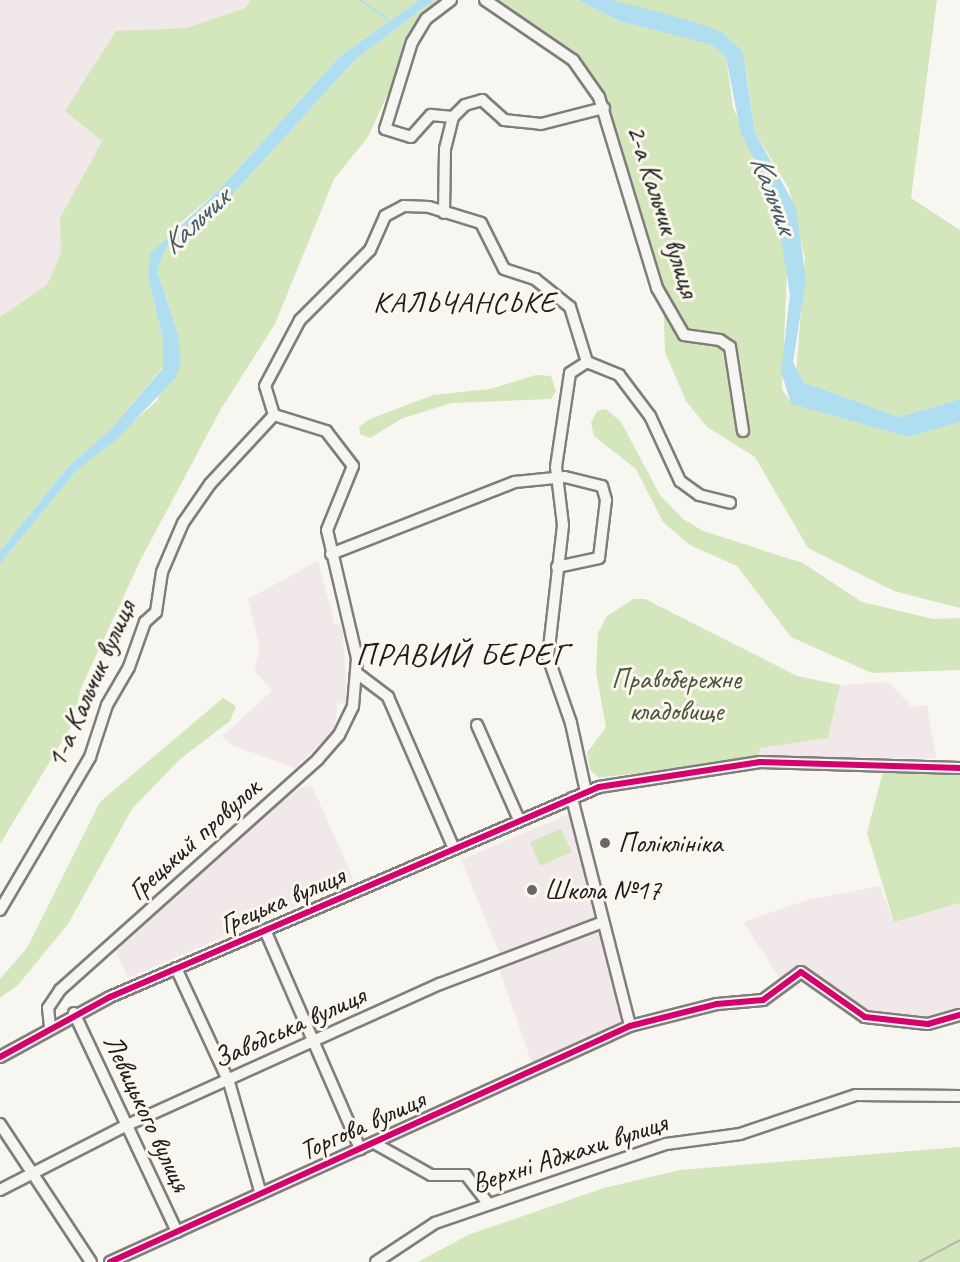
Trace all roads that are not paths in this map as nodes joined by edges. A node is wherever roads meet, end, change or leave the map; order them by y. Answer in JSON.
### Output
{"nodes":[{"id":1,"x":451,"y":0,"type":"edge"},
{"id":2,"x":484,"y":0,"type":"edge"},
{"id":3,"x":604,"y":108,"type":"junction"},
{"id":4,"x":453,"y":117,"type":"junction"},
{"id":5,"x":444,"y":213,"type":"junction"},
{"id":6,"x":587,"y":362,"type":"junction"},
{"id":7,"x":274,"y":415,"type":"junction"},
{"id":8,"x":743,"y":431,"type":"dead end"},
{"id":9,"x":556,"y":478,"type":"junction"},
{"id":10,"x":730,"y":503,"type":"dead end"},
{"id":11,"x":330,"y":554,"type":"junction"},
{"id":12,"x":557,"y":567,"type":"junction"},
{"id":13,"x":358,"y":674,"type":"junction"},
{"id":14,"x":477,"y":725,"type":"dead end"},
{"id":15,"x":960,"y":768,"type":"edge"},
{"id":16,"x":586,"y":792,"type":"junction"},
{"id":17,"x":572,"y":798,"type":"junction"},
{"id":18,"x":519,"y":820,"type":"junction"},
{"id":19,"x":454,"y":849,"type":"junction"},
{"id":20,"x":0,"y":910,"type":"edge"},
{"id":21,"x":603,"y":922,"type":"junction"},
{"id":22,"x":265,"y":930,"type":"junction"},
{"id":23,"x":176,"y":968,"type":"junction"},
{"id":24,"x":74,"y":1013,"type":"junction"},
{"id":25,"x":960,"y":1015,"type":"edge"},
{"id":26,"x":630,"y":1026,"type":"junction"},
{"id":27,"x":50,"y":1027,"type":"junction"},
{"id":28,"x":312,"y":1045,"type":"junction"},
{"id":29,"x":0,"y":1057,"type":"edge"},
{"id":30,"x":229,"y":1082,"type":"junction"},
{"id":31,"x":960,"y":1096,"type":"edge"},
{"id":32,"x":0,"y":1124,"type":"edge"},
{"id":33,"x":125,"y":1126,"type":"junction"},
{"id":34,"x":374,"y":1143,"type":"junction"},
{"id":35,"x":360,"y":1149,"type":"junction"},
{"id":36,"x":31,"y":1171,"type":"junction"},
{"id":37,"x":0,"y":1190,"type":"edge"},
{"id":38,"x":261,"y":1194,"type":"junction"},
{"id":39,"x":488,"y":1203,"type":"junction"},
{"id":40,"x":177,"y":1232,"type":"junction"},
{"id":41,"x":91,"y":1262,"type":"edge"},
{"id":42,"x":110,"y":1262,"type":"edge"},
{"id":43,"x":376,"y":1262,"type":"edge"}],
"edges":[{"from":1,"to":4,"type":"street","name":"2-а Кальчик вулиця"},
{"from":2,"to":3,"type":"street","name":"2-а Кальчик вулиця"},
{"from":3,"to":4,"type":"street","name":"2-а Кальчик вулиця"},
{"from":3,"to":8,"type":"street","name":"2-а Кальчик вулиця"},
{"from":4,"to":5,"type":"street"},
{"from":5,"to":6,"type":"street"},
{"from":5,"to":7,"type":"street"},
{"from":6,"to":9,"type":"street"},
{"from":6,"to":10,"type":"street"},
{"from":7,"to":11,"type":"street"},
{"from":7,"to":20,"type":"street","name":"1-а Кальчик вулиця"},
{"from":9,"to":11,"type":"street"},
{"from":9,"to":12,"type":"street"},
{"from":9,"to":12,"type":"street"},
{"from":11,"to":13,"type":"street"},
{"from":12,"to":16,"type":"street"},
{"from":13,"to":19,"type":"street"},
{"from":13,"to":27,"type":"street","name":"Грецький провулок"},
{"from":14,"to":18,"type":"street"},
{"from":15,"to":16,"type":"street","name":"Грецька вулиця"},
{"from":16,"to":17,"type":"street","name":"Грецька вулиця"},
{"from":17,"to":18,"type":"street","name":"Грецька вулиця"},
{"from":17,"to":21,"type":"street"},
{"from":18,"to":19,"type":"street","name":"Грецька вулиця"},
{"from":19,"to":22,"type":"street","name":"Грецька вулиця"},
{"from":21,"to":26,"type":"street"},
{"from":21,"to":28,"type":"street","name":"Заводська вулиця"},
{"from":22,"to":23,"type":"street","name":"Грецька вулиця"},
{"from":22,"to":28,"type":"street"},
{"from":23,"to":24,"type":"street","name":"Грецька вулиця"},
{"from":23,"to":30,"type":"street"},
{"from":24,"to":27,"type":"street","name":"Грецька вулиця"},
{"from":24,"to":33,"type":"street","name":"Левицького вулиця"},
{"from":25,"to":26,"type":"street"},
{"from":26,"to":34,"type":"street","name":"Торгова вулиця"},
{"from":27,"to":29,"type":"street","name":"Грецька вулиця"},
{"from":28,"to":30,"type":"street","name":"Заводська вулиця"},
{"from":28,"to":35,"type":"street"},
{"from":30,"to":33,"type":"street","name":"Заводська вулиця"},
{"from":30,"to":38,"type":"street"},
{"from":31,"to":39,"type":"street","name":"Верхні Аджахи вулиця"},
{"from":32,"to":36,"type":"street"},
{"from":33,"to":36,"type":"street","name":"Заводська вулиця"},
{"from":33,"to":40,"type":"street","name":"Левицького вулиця"},
{"from":34,"to":35,"type":"street","name":"Торгова вулиця"},
{"from":34,"to":39,"type":"street"},
{"from":35,"to":38,"type":"street","name":"Торгова вулиця"},
{"from":36,"to":37,"type":"street","name":"Заводська вулиця"},
{"from":36,"to":41,"type":"street"},
{"from":38,"to":40,"type":"street","name":"Торгова вулиця"},
{"from":39,"to":43,"type":"street","name":"Верхні Аджахи вулиця"},
{"from":40,"to":42,"type":"street","name":"Торгова вулиця"}]}
